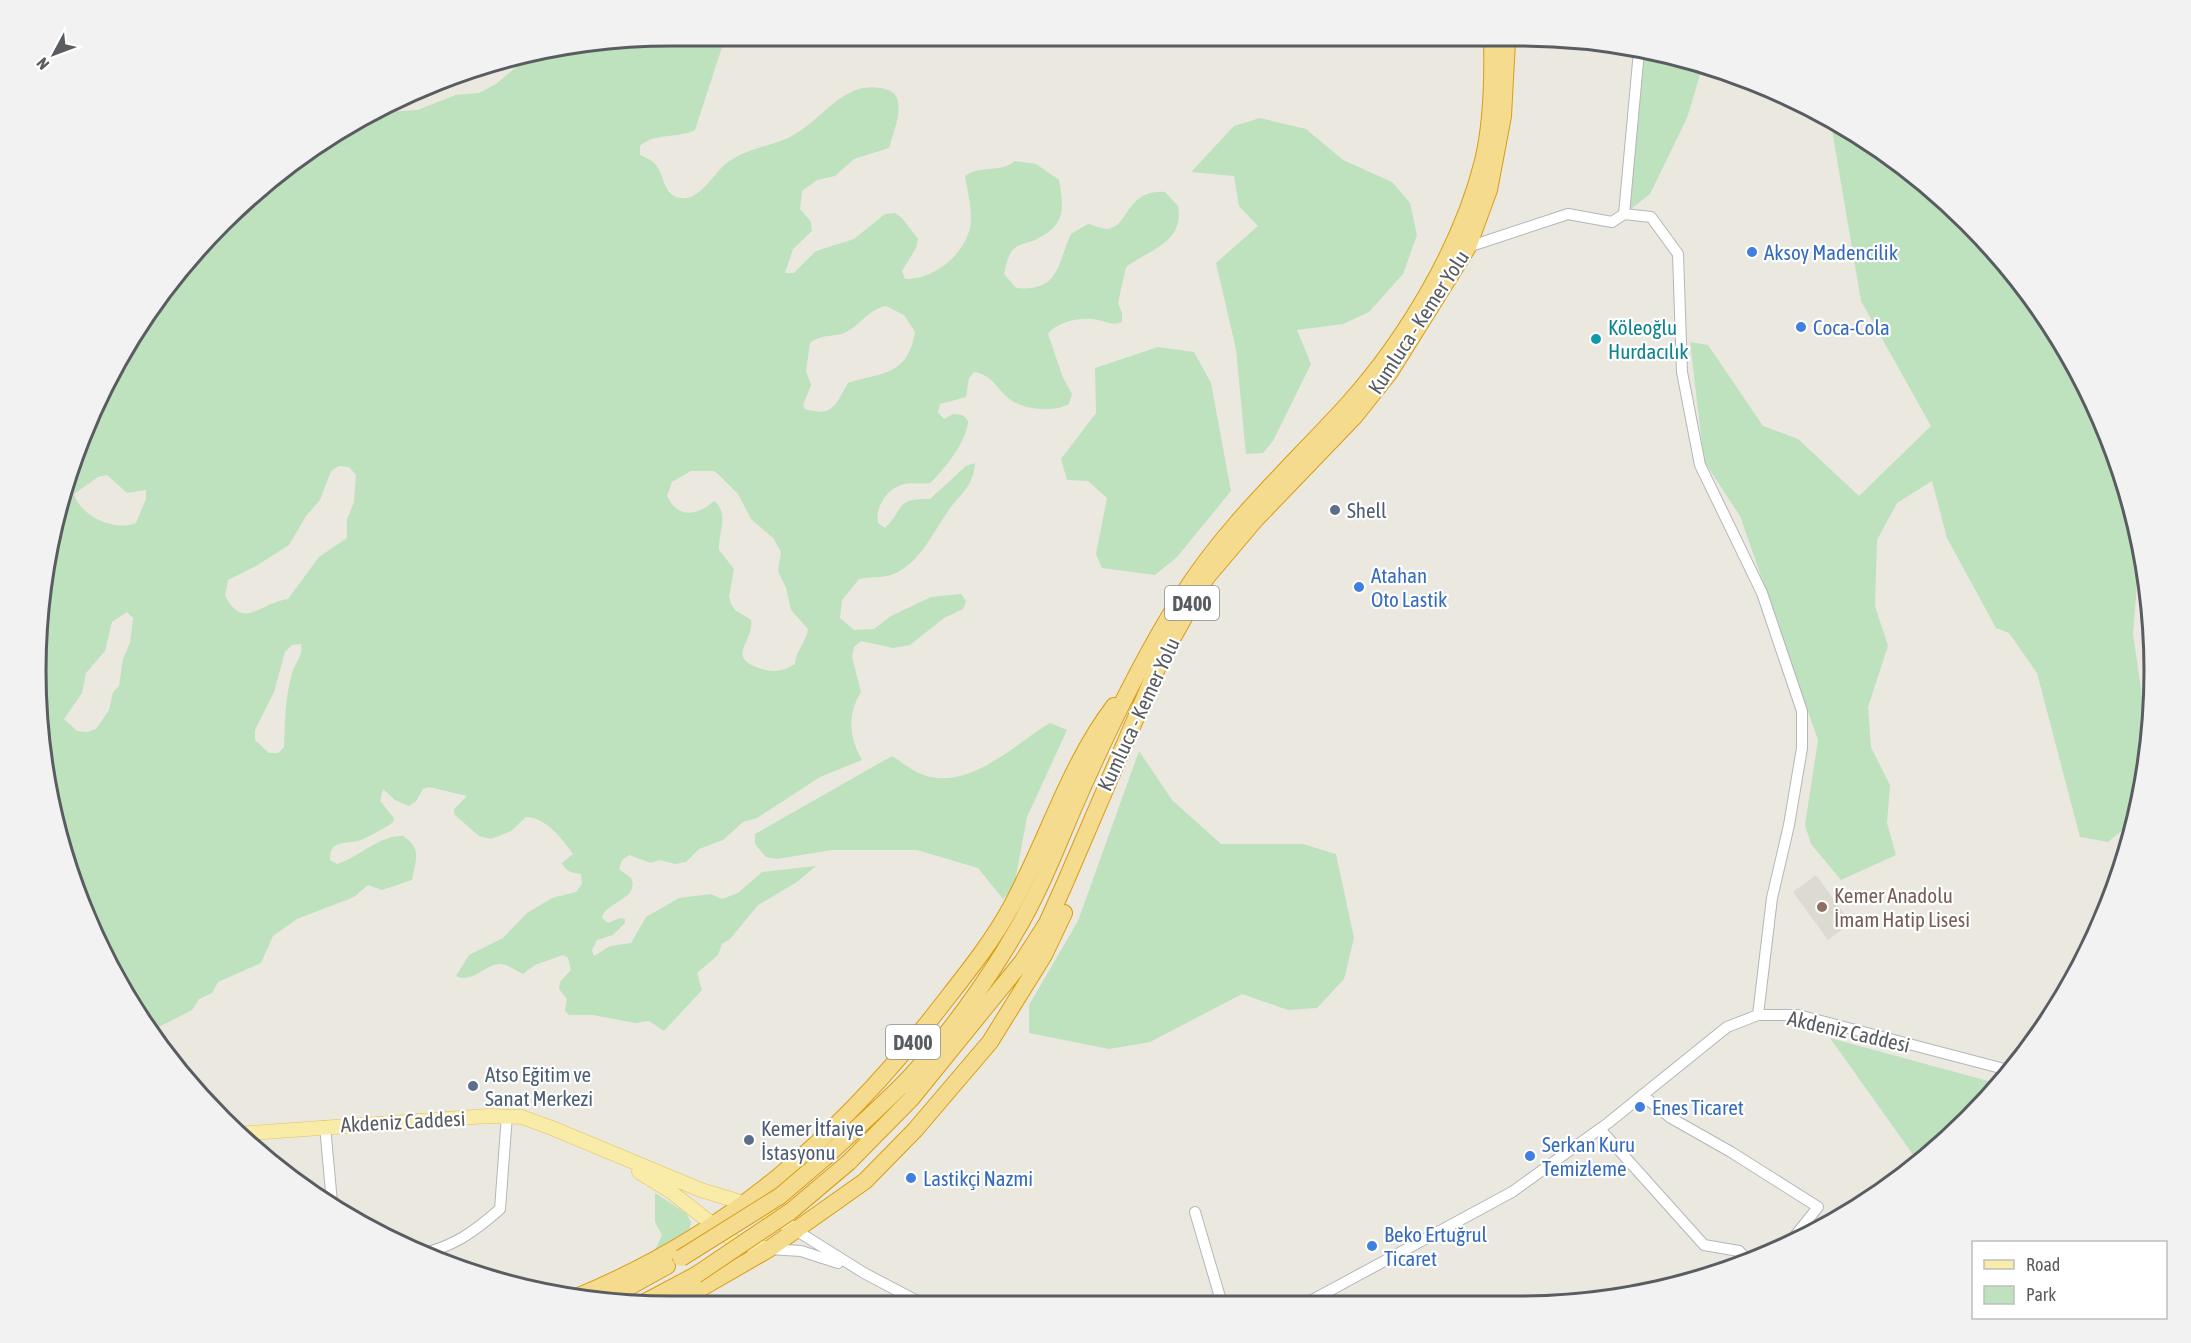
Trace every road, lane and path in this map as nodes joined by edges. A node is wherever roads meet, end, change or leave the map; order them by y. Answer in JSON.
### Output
{"nodes":[{"id":1,"x":1492,"y":46,"type":"edge"},
{"id":2,"x":1507,"y":46,"type":"edge"},
{"id":3,"x":1638,"y":59,"type":"edge"},
{"id":4,"x":1624,"y":213,"type":"junction"},
{"id":5,"x":1468,"y":247,"type":"junction"},
{"id":6,"x":1137,"y":676,"type":"junction"},
{"id":7,"x":1127,"y":736,"type":"junction"},
{"id":8,"x":1758,"y":1015,"type":"junction"},
{"id":9,"x":2002,"y":1068,"type":"edge"},
{"id":10,"x":1642,"y":1095,"type":"junction"},
{"id":11,"x":507,"y":1116,"type":"junction"},
{"id":12,"x":325,"y":1126,"type":"junction"},
{"id":13,"x":1600,"y":1129,"type":"junction"},
{"id":14,"x":250,"y":1133,"type":"edge"},
{"id":15,"x":599,"y":1147,"type":"junction"},
{"id":16,"x":332,"y":1196,"type":"edge"},
{"id":17,"x":747,"y":1203,"type":"junction"},
{"id":18,"x":1195,"y":1212,"type":"dead end"},
{"id":19,"x":714,"y":1226,"type":"junction"},
{"id":20,"x":1800,"y":1230,"type":"edge"},
{"id":21,"x":797,"y":1231,"type":"junction"},
{"id":22,"x":769,"y":1249,"type":"junction"},
{"id":23,"x":436,"y":1250,"type":"edge"},
{"id":24,"x":1743,"y":1255,"type":"edge"},
{"id":25,"x":864,"y":1273,"type":"junction"},
{"id":26,"x":591,"y":1291,"type":"edge"},
{"id":27,"x":617,"y":1294,"type":"edge"},
{"id":28,"x":657,"y":1296,"type":"edge"},
{"id":29,"x":689,"y":1296,"type":"edge"},
{"id":30,"x":908,"y":1296,"type":"edge"},
{"id":31,"x":1220,"y":1296,"type":"edge"},
{"id":32,"x":1320,"y":1296,"type":"edge"}],
"edges":[{"from":1,"to":6,"type":"highway","name":"Kumluca - Kemer Yolu","number":"D400"},
{"from":2,"to":5,"type":"highway","name":"Kumluca - Kemer Yolu","number":"D400"},
{"from":3,"to":4,"type":"street"},
{"from":4,"to":5,"type":"street"},
{"from":4,"to":8,"type":"street"},
{"from":5,"to":7,"type":"highway","name":"Kumluca - Kemer Yolu","number":"D400"},
{"from":6,"to":17,"type":"highway","name":"Kumluca - Kemer Yolu","number":"D400"},
{"from":6,"to":27,"type":"highway","name":"Kumluca - Kemer Yolu","number":"D400","bridge":true},
{"from":7,"to":21,"type":"highway"},
{"from":7,"to":28,"type":"highway","name":"Kumluca - Kemer Yolu","number":"D400","bridge":true},
{"from":8,"to":9,"type":"street","name":"Akdeniz Caddesi"},
{"from":8,"to":10,"type":"street","name":"Akdeniz Caddesi"},
{"from":10,"to":13,"type":"street","name":"Akdeniz Caddesi"},
{"from":10,"to":20,"type":"street"},
{"from":11,"to":12,"type":"main road","name":"Akdeniz Caddesi"},
{"from":11,"to":15,"type":"main road","name":"Akdeniz Caddesi"},
{"from":11,"to":23,"type":"street"},
{"from":12,"to":14,"type":"main road","name":"Akdeniz Caddesi"},
{"from":12,"to":16,"type":"street"},
{"from":13,"to":24,"type":"street"},
{"from":13,"to":32,"type":"street","name":"Akdeniz Caddesi"},
{"from":15,"to":17,"type":"main road","name":"Akdeniz Caddesi"},
{"from":15,"to":19,"type":"main road","name":"Akdeniz Caddesi"},
{"from":17,"to":19,"type":"highway","name":"Kumluca - Kemer Yolu","number":"D400"},
{"from":17,"to":21,"type":"main road","name":"Akdeniz Caddesi"},
{"from":18,"to":31,"type":"street"},
{"from":19,"to":22,"type":"main road","name":"Akdeniz Caddesi"},
{"from":19,"to":26,"type":"highway","name":"Kumluca - Kemer Yolu","number":"D400"},
{"from":21,"to":22,"type":"highway"},
{"from":21,"to":25,"type":"street","name":"Akdeniz Caddesi"},
{"from":22,"to":25,"type":"street","name":"Akdeniz Caddesi"},
{"from":22,"to":29,"type":"highway"},
{"from":25,"to":30,"type":"street","name":"Akdeniz Caddesi"}]}
